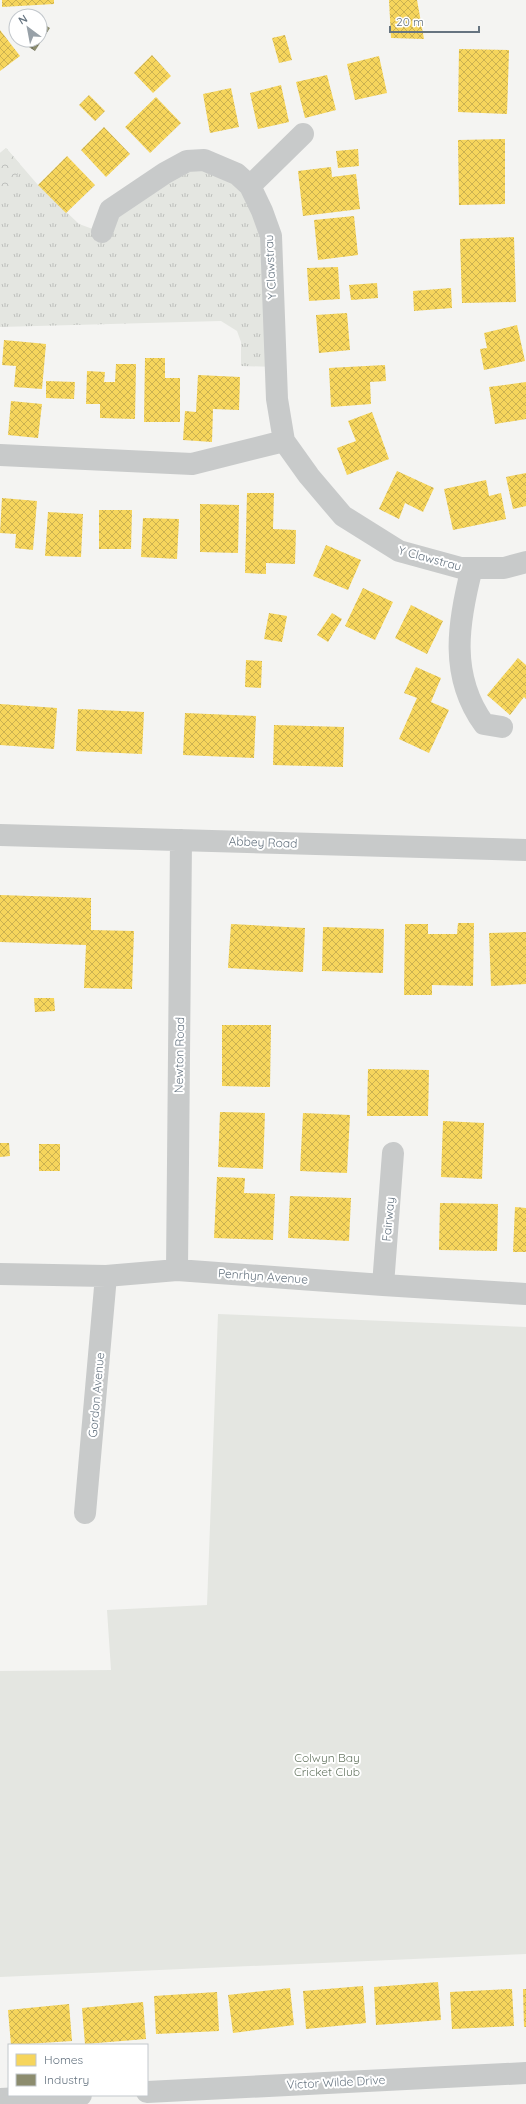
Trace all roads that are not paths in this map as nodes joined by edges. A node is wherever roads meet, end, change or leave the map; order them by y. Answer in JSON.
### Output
{"nodes":[{"id":1,"x":302,"y":134,"type":"dead end"},
{"id":2,"x":250,"y":186,"type":"junction"},
{"id":3,"x":102,"y":232,"type":"dead end"},
{"id":4,"x":284,"y":441,"type":"junction"},
{"id":5,"x":0,"y":455,"type":"edge"},
{"id":6,"x":526,"y":562,"type":"edge"},
{"id":7,"x":472,"y":568,"type":"junction"},
{"id":8,"x":502,"y":727,"type":"dead end"},
{"id":9,"x":0,"y":836,"type":"edge"},
{"id":10,"x":182,"y":840,"type":"junction"},
{"id":11,"x":526,"y":850,"type":"edge"},
{"id":12,"x":393,"y":1153,"type":"dead end"},
{"id":13,"x":177,"y":1270,"type":"junction"},
{"id":14,"x":0,"y":1274,"type":"edge"},
{"id":15,"x":106,"y":1276,"type":"junction"},
{"id":16,"x":382,"y":1285,"type":"junction"},
{"id":17,"x":526,"y":1294,"type":"edge"},
{"id":18,"x":85,"y":1513,"type":"dead end"},
{"id":19,"x":526,"y":2073,"type":"edge"},
{"id":20,"x":148,"y":2092,"type":"edge"},
{"id":21,"x":61,"y":2096,"type":"edge"},
{"id":22,"x":0,"y":2099,"type":"edge"}],
"edges":[{"from":1,"to":2,"type":"street"},
{"from":2,"to":3,"type":"street","name":"Y Clawstrau"},
{"from":2,"to":4,"type":"street","name":"Y Clawstrau"},
{"from":4,"to":5,"type":"street"},
{"from":4,"to":7,"type":"street","name":"Y Clawstrau"},
{"from":6,"to":7,"type":"street","name":"Y Clawstrau"},
{"from":7,"to":8,"type":"street"},
{"from":9,"to":10,"type":"street","name":"Abbey Road"},
{"from":10,"to":11,"type":"street","name":"Abbey Road"},
{"from":10,"to":13,"type":"street","name":"Newton Road"},
{"from":12,"to":16,"type":"street","name":"Fairway"},
{"from":13,"to":15,"type":"street","name":"Penrhyn Avenue"},
{"from":13,"to":16,"type":"street","name":"Penrhyn Avenue"},
{"from":14,"to":15,"type":"street","name":"Penrhyn Avenue"},
{"from":15,"to":18,"type":"street","name":"Gordon Avenue"},
{"from":16,"to":17,"type":"street","name":"Penrhyn Avenue"},
{"from":19,"to":20,"type":"street","name":"Victor Wilde Drive"},
{"from":21,"to":22,"type":"street"}]}
